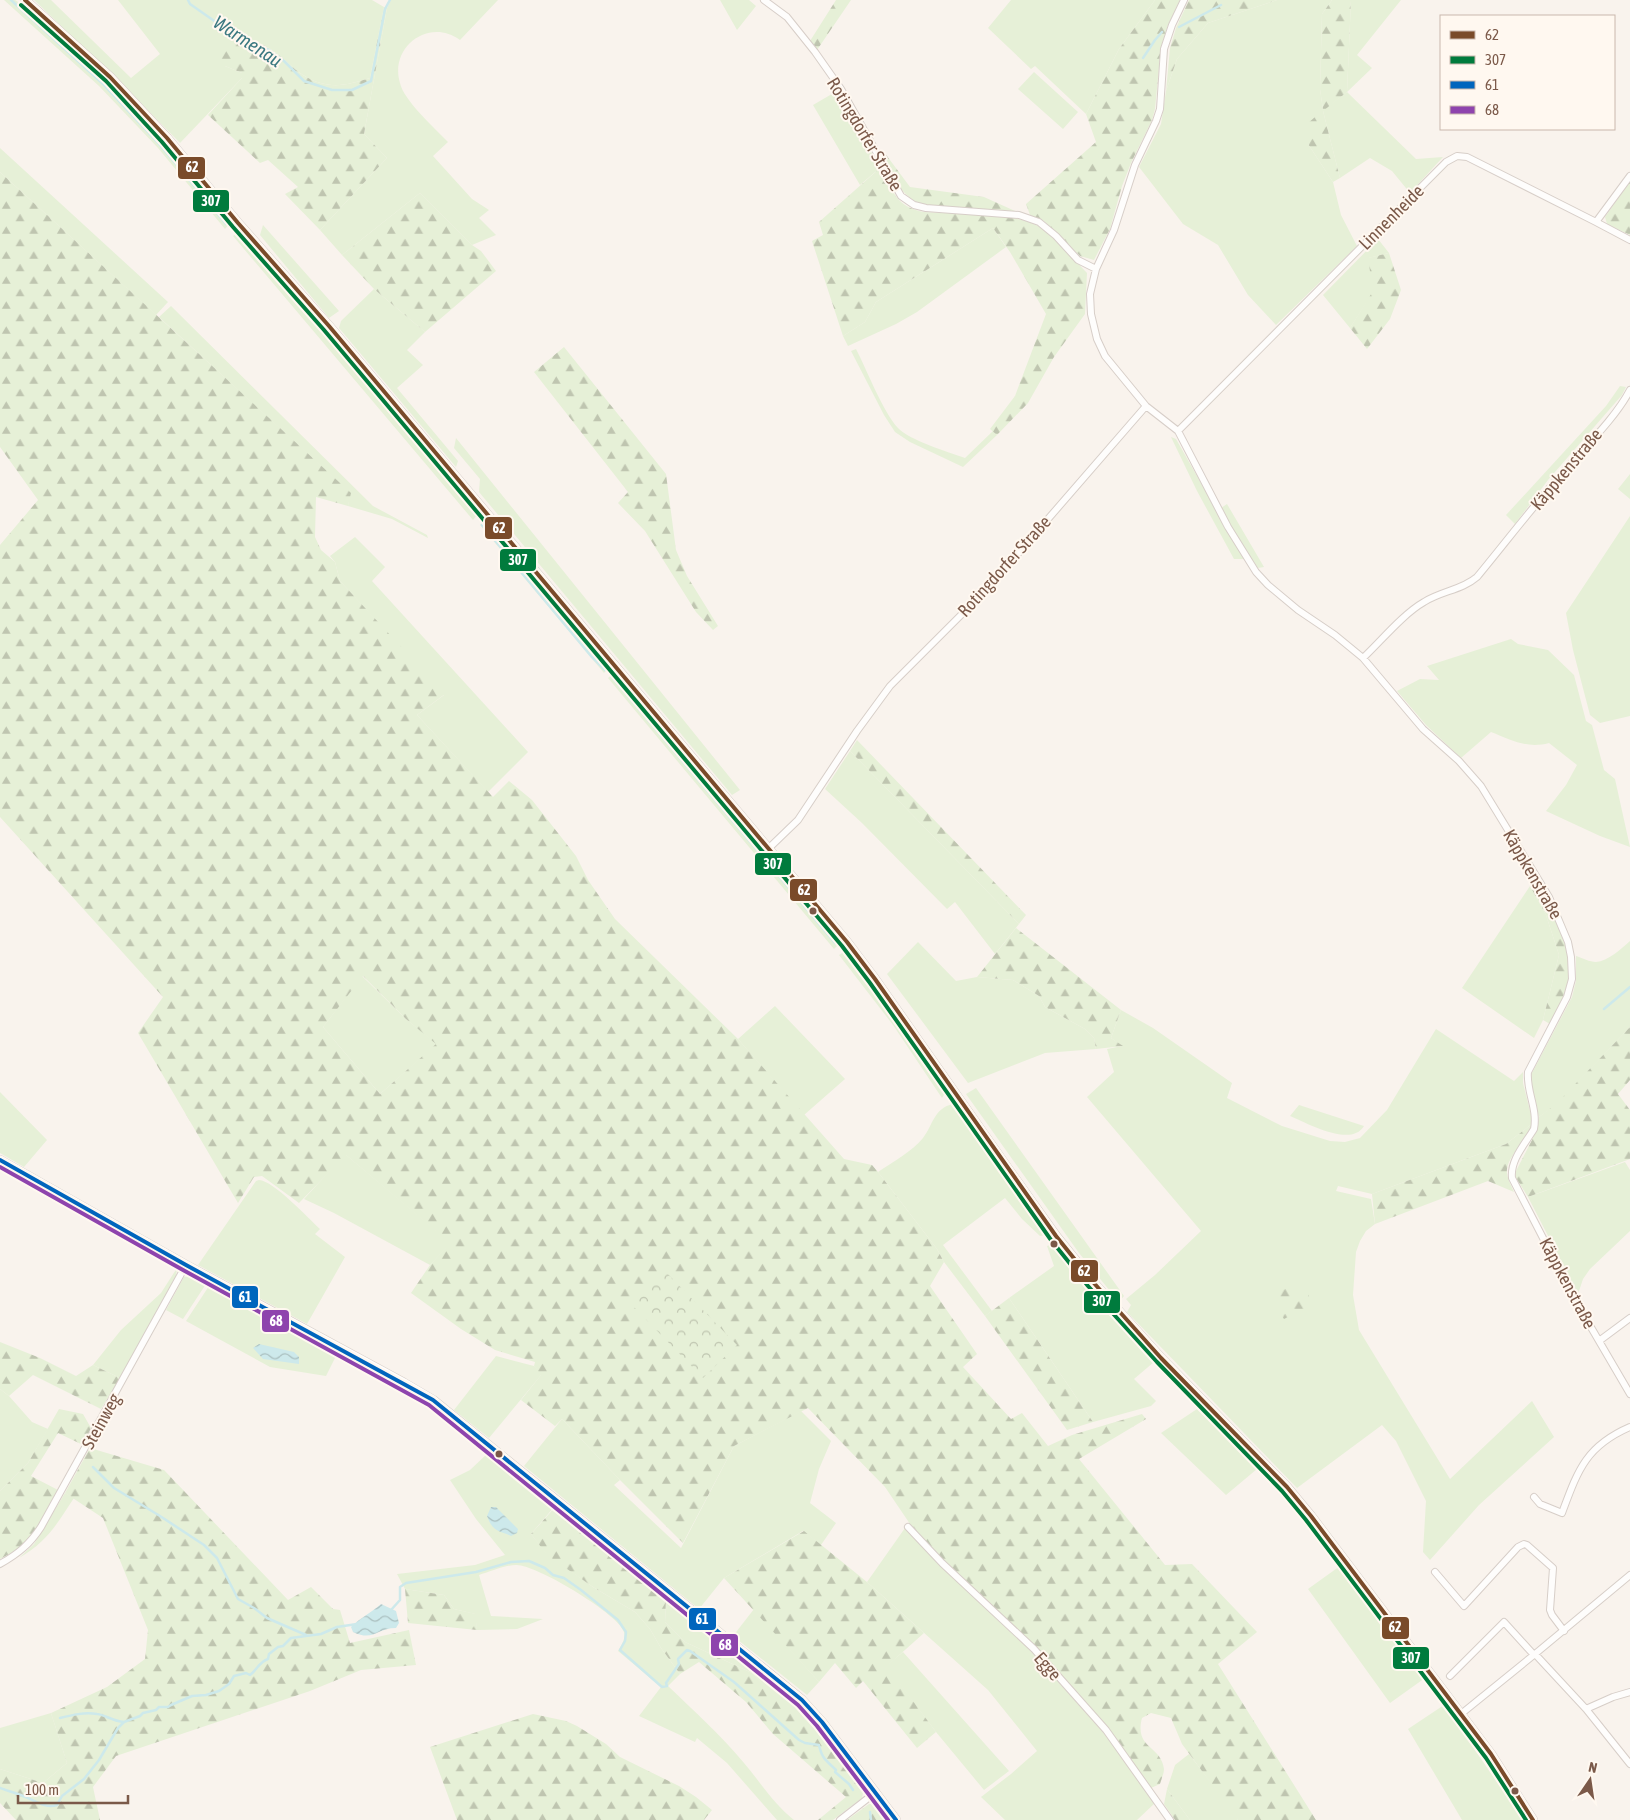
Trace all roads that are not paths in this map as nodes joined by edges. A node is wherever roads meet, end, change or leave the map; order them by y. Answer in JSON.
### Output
{"nodes":[{"id":1,"x":26,"y":0,"type":"edge"},
{"id":2,"x":764,"y":0,"type":"edge"},
{"id":3,"x":1184,"y":0,"type":"edge"},
{"id":4,"x":1630,"y":176,"type":"edge"},
{"id":5,"x":1596,"y":222,"type":"junction"},
{"id":6,"x":1630,"y":240,"type":"edge"},
{"id":7,"x":1096,"y":269,"type":"junction"},
{"id":8,"x":1630,"y":390,"type":"edge"},
{"id":9,"x":1146,"y":406,"type":"junction"},
{"id":10,"x":1178,"y":431,"type":"junction"},
{"id":11,"x":1363,"y":658,"type":"junction"},
{"id":12,"x":769,"y":848,"type":"junction"},
{"id":13,"x":0,"y":1160,"type":"edge"},
{"id":14,"x":190,"y":1267,"type":"junction"},
{"id":15,"x":1630,"y":1318,"type":"edge"},
{"id":16,"x":1599,"y":1341,"type":"junction"},
{"id":17,"x":1630,"y":1394,"type":"edge"},
{"id":18,"x":1630,"y":1427,"type":"edge"},
{"id":19,"x":1534,"y":1497,"type":"dead end"},
{"id":20,"x":908,"y":1527,"type":"dead end"},
{"id":21,"x":0,"y":1564,"type":"edge"},
{"id":22,"x":1435,"y":1572,"type":"dead end"},
{"id":23,"x":1630,"y":1575,"type":"edge"},
{"id":24,"x":1564,"y":1631,"type":"junction"},
{"id":25,"x":1535,"y":1655,"type":"junction"},
{"id":26,"x":1450,"y":1676,"type":"dead end"},
{"id":27,"x":1630,"y":1692,"type":"edge"},
{"id":28,"x":1586,"y":1709,"type":"junction"},
{"id":29,"x":1461,"y":1714,"type":"junction"},
{"id":30,"x":1630,"y":1764,"type":"edge"},
{"id":31,"x":876,"y":1792,"type":"junction"},
{"id":32,"x":840,"y":1820,"type":"edge"},
{"id":33,"x":896,"y":1820,"type":"edge"},
{"id":34,"x":1170,"y":1820,"type":"edge"},
{"id":35,"x":1533,"y":1820,"type":"edge"}],
"edges":[{"from":1,"to":12,"type":"main road"},
{"from":2,"to":7,"type":"street","name":"Rotingdorfer Straße"},
{"from":3,"to":7,"type":"street"},
{"from":4,"to":5,"type":"street"},
{"from":5,"to":6,"type":"street"},
{"from":5,"to":10,"type":"street","name":"Linnenheide"},
{"from":7,"to":9,"type":"street"},
{"from":8,"to":11,"type":"street","name":"Käppkenstraße"},
{"from":9,"to":10,"type":"street","name":"Käppkenstraße"},
{"from":9,"to":12,"type":"street","name":"Rotingdorfer Straße"},
{"from":10,"to":11,"type":"street","name":"Käppkenstraße"},
{"from":11,"to":16,"type":"street","name":"Käppkenstraße"},
{"from":12,"to":29,"type":"main road"},
{"from":13,"to":14,"type":"main road"},
{"from":14,"to":21,"type":"street","name":"Steinweg"},
{"from":14,"to":31,"type":"main road"},
{"from":15,"to":16,"type":"street"},
{"from":16,"to":17,"type":"street","name":"Käppkenstraße"},
{"from":18,"to":19,"type":"street"},
{"from":20,"to":34,"type":"street","name":"Egge"},
{"from":22,"to":24,"type":"street"},
{"from":23,"to":24,"type":"street"},
{"from":24,"to":25,"type":"street"},
{"from":25,"to":26,"type":"street"},
{"from":25,"to":28,"type":"street"},
{"from":25,"to":29,"type":"street"},
{"from":27,"to":28,"type":"street"},
{"from":28,"to":30,"type":"street"},
{"from":29,"to":35,"type":"main road"},
{"from":31,"to":32,"type":"street"},
{"from":31,"to":33,"type":"main road"}]}
